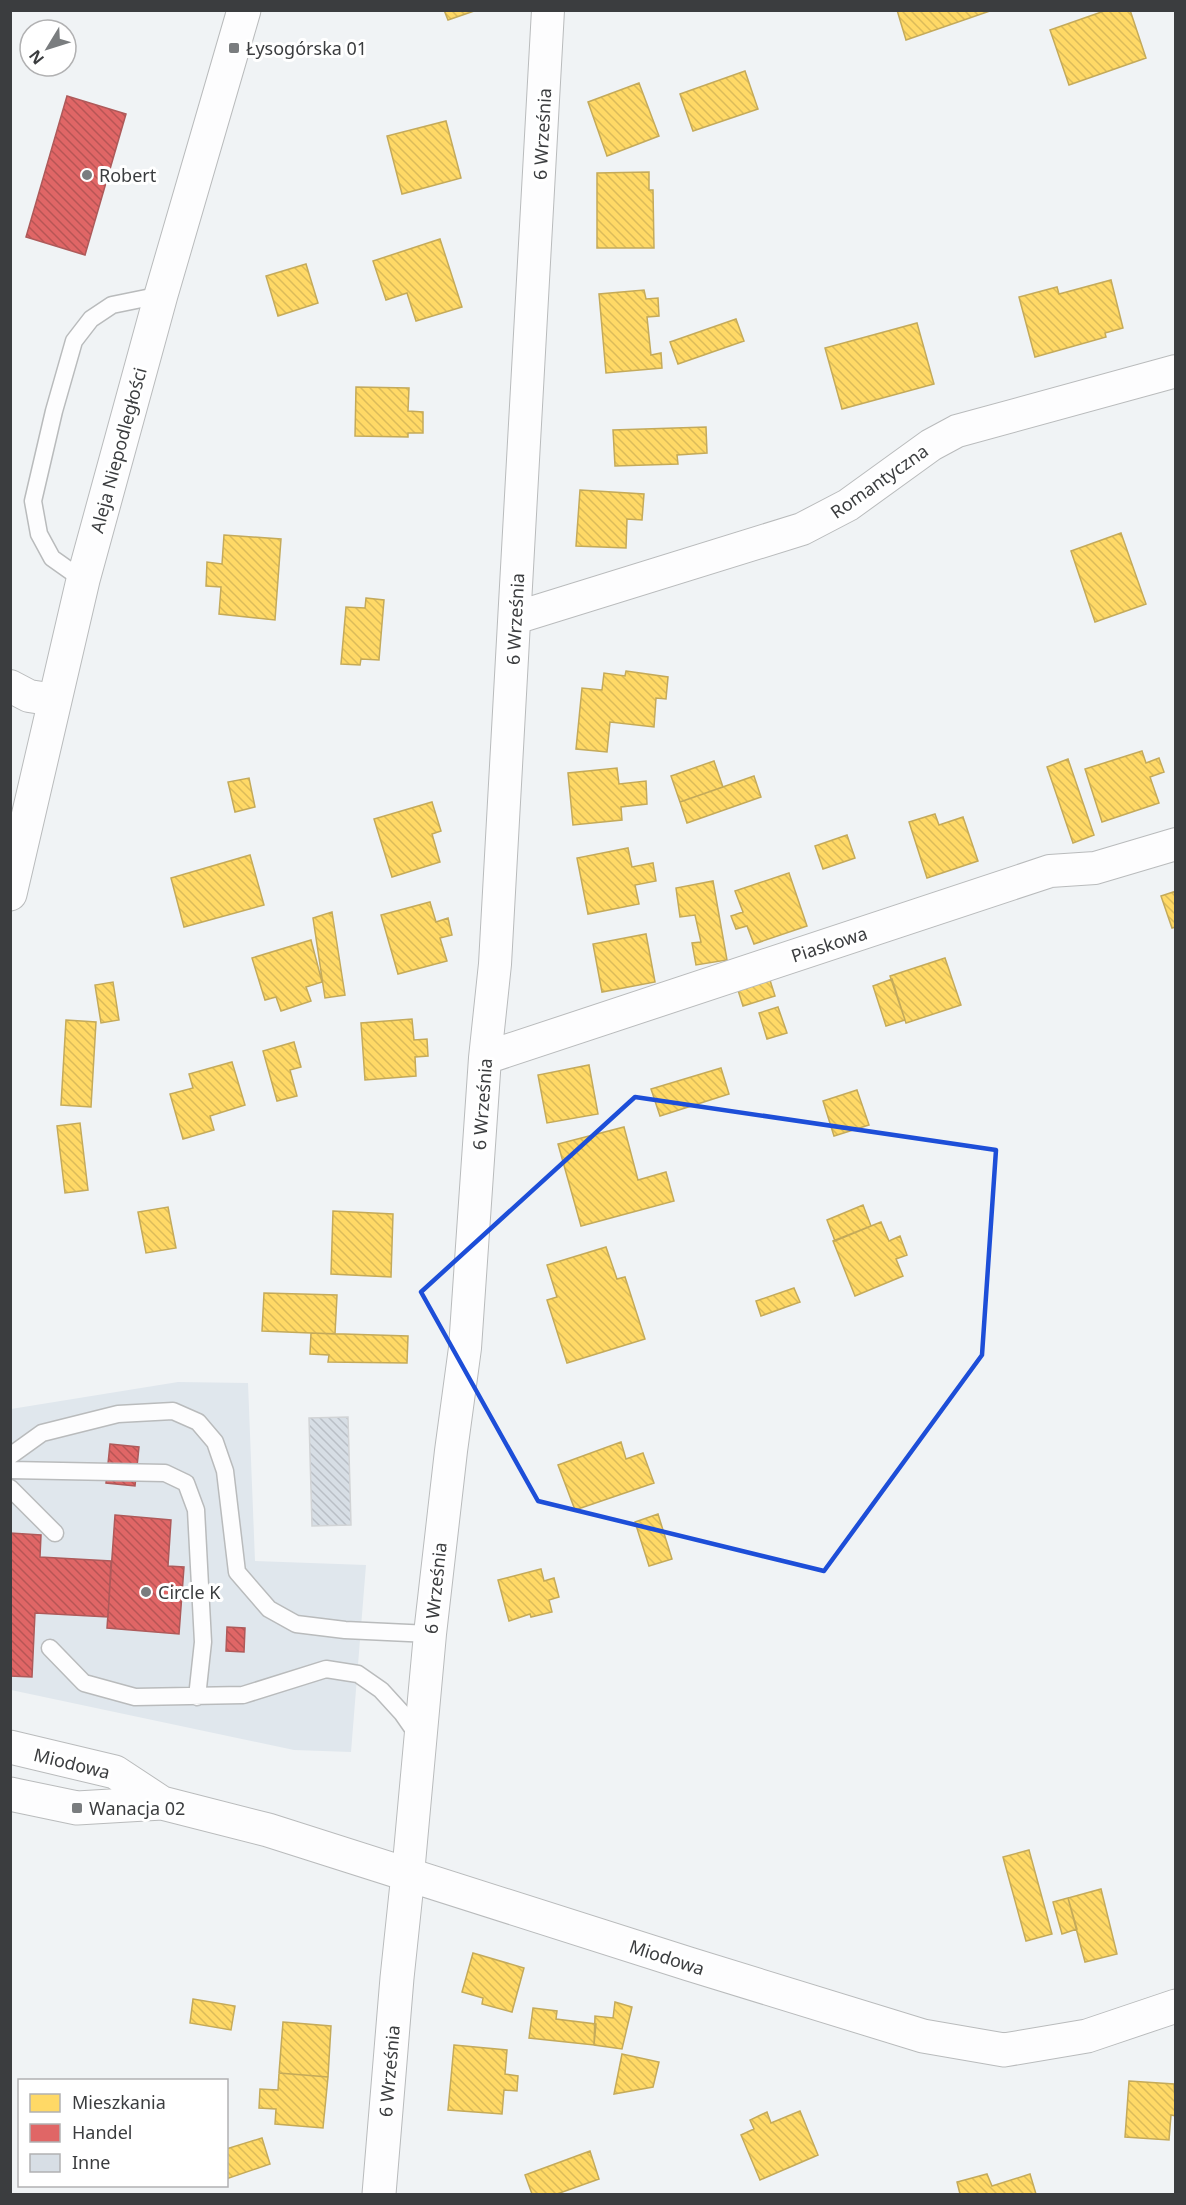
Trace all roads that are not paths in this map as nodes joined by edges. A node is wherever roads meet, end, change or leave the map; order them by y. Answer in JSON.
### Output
{"nodes":[{"id":1,"x":244,"y":10,"type":"edge"},
{"id":2,"x":548,"y":10,"type":"edge"},
{"id":3,"x":161,"y":295,"type":"junction"},
{"id":4,"x":1176,"y":371,"type":"edge"},
{"id":5,"x":82,"y":580,"type":"junction"},
{"id":6,"x":515,"y":618,"type":"junction"},
{"id":7,"x":10,"y":686,"type":"edge"},
{"id":8,"x":55,"y":700,"type":"junction"},
{"id":9,"x":1176,"y":844,"type":"edge"},
{"id":10,"x":10,"y":894,"type":"edge"},
{"id":11,"x":485,"y":1058,"type":"junction"},
{"id":12,"x":10,"y":1456,"type":"edge"},
{"id":13,"x":10,"y":1470,"type":"edge"},
{"id":14,"x":10,"y":1488,"type":"edge"},
{"id":15,"x":55,"y":1533,"type":"dead end"},
{"id":16,"x":430,"y":1634,"type":"junction"},
{"id":17,"x":50,"y":1648,"type":"dead end"},
{"id":18,"x":197,"y":1697,"type":"junction"},
{"id":19,"x":420,"y":1740,"type":"junction"},
{"id":20,"x":10,"y":1747,"type":"edge"},
{"id":21,"x":10,"y":1794,"type":"edge"},
{"id":22,"x":162,"y":1803,"type":"junction"},
{"id":23,"x":408,"y":1874,"type":"junction"},
{"id":24,"x":1176,"y":2006,"type":"edge"},
{"id":25,"x":379,"y":2194,"type":"edge"}],
"edges":[{"from":1,"to":3,"type":"street","name":"Aleja Niepodległości"},
{"from":2,"to":6,"type":"street","name":"6 Września"},
{"from":3,"to":5,"type":"street","name":"Aleja Niepodległości"},
{"from":3,"to":5,"type":"lane"},
{"from":4,"to":6,"type":"street","name":"Romantyczna"},
{"from":5,"to":8,"type":"street","name":"Aleja Niepodległości"},
{"from":6,"to":11,"type":"street","name":"6 Września"},
{"from":7,"to":8,"type":"street"},
{"from":8,"to":10,"type":"street","name":"Aleja Niepodległości"},
{"from":9,"to":11,"type":"street","name":"Piaskowa"},
{"from":11,"to":16,"type":"street","name":"6 Września"},
{"from":12,"to":16,"type":"lane"},
{"from":13,"to":18,"type":"lane"},
{"from":14,"to":15,"type":"lane"},
{"from":16,"to":19,"type":"street","name":"6 Września"},
{"from":17,"to":18,"type":"lane"},
{"from":18,"to":19,"type":"lane"},
{"from":19,"to":23,"type":"street","name":"6 Września"},
{"from":20,"to":22,"type":"street","name":"Miodowa"},
{"from":21,"to":22,"type":"street","name":"Miodowa"},
{"from":22,"to":23,"type":"street","name":"Miodowa"},
{"from":23,"to":24,"type":"street","name":"Miodowa"},
{"from":23,"to":25,"type":"street","name":"6 Września"}]}
